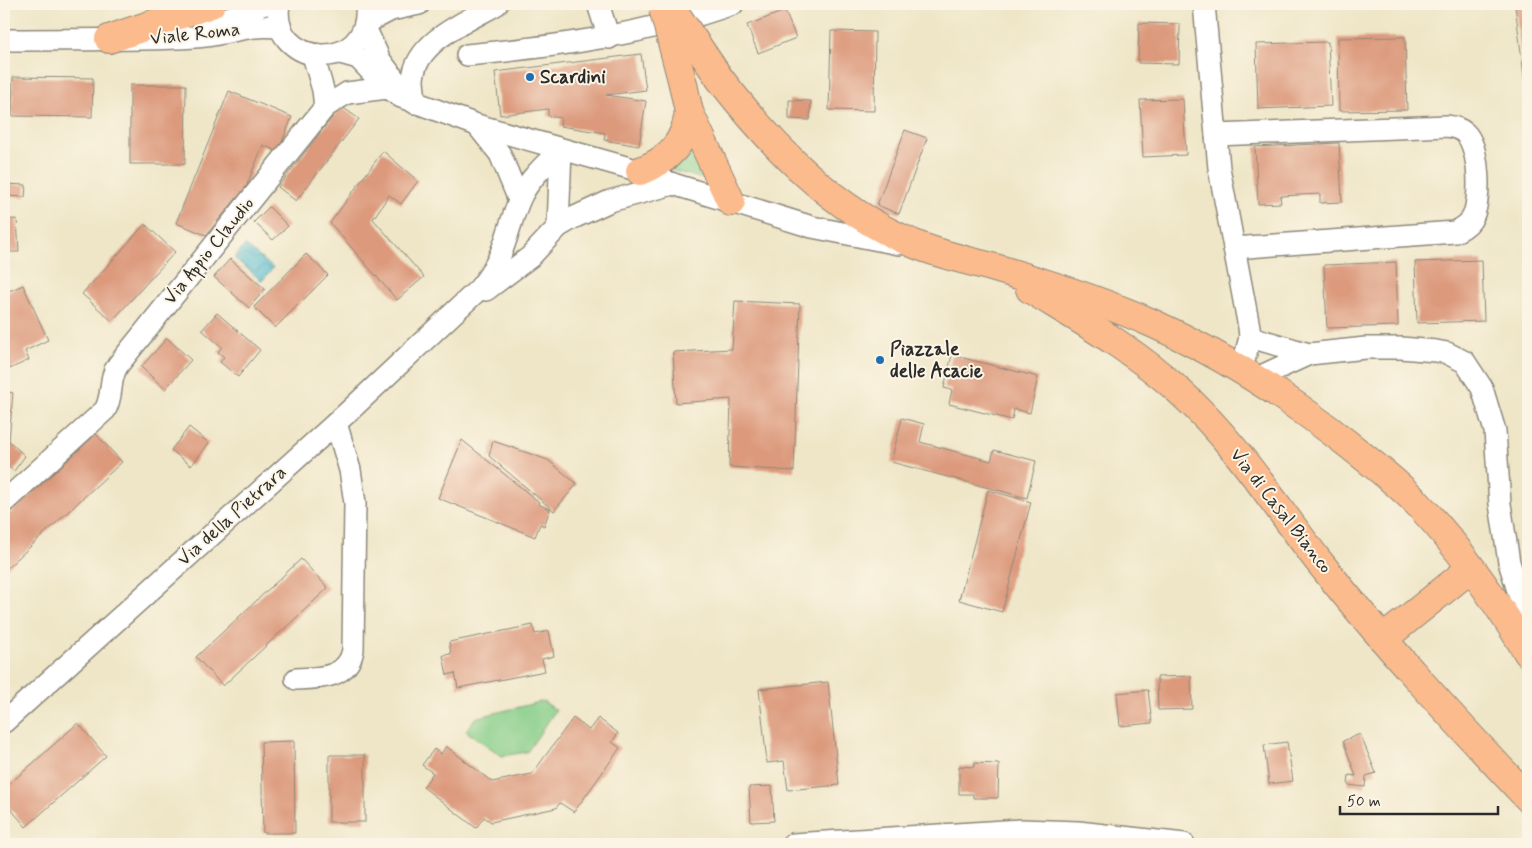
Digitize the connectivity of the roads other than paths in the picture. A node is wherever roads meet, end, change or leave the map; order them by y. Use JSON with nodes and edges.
{"nodes":[{"id":1,"x":211,"y":4,"type":"edge"},
{"id":2,"x":265,"y":4,"type":"edge"},
{"id":3,"x":279,"y":4,"type":"edge"},
{"id":4,"x":419,"y":4,"type":"edge"},
{"id":5,"x":497,"y":4,"type":"edge"},
{"id":6,"x":598,"y":4,"type":"edge"},
{"id":7,"x":662,"y":4,"type":"edge"},
{"id":8,"x":669,"y":4,"type":"edge"},
{"id":9,"x":733,"y":4,"type":"edge"},
{"id":10,"x":1204,"y":4,"type":"edge"},
{"id":11,"x":365,"y":18,"type":"edge"},
{"id":12,"x":282,"y":28,"type":"junction"},
{"id":13,"x":609,"y":38,"type":"junction"},
{"id":14,"x":109,"y":39,"type":"junction"},
{"id":15,"x":4,"y":40,"type":"edge"},
{"id":16,"x":340,"y":53,"type":"junction"},
{"id":17,"x":313,"y":55,"type":"junction"},
{"id":18,"x":467,"y":55,"type":"dead end"},
{"id":19,"x":387,"y":88,"type":"junction"},
{"id":20,"x":415,"y":102,"type":"junction"},
{"id":21,"x":325,"y":107,"type":"junction"},
{"id":22,"x":689,"y":112,"type":"junction"},
{"id":23,"x":477,"y":125,"type":"junction"},
{"id":24,"x":1216,"y":135,"type":"junction"},
{"id":25,"x":561,"y":150,"type":"junction"},
{"id":26,"x":640,"y":171,"type":"junction"},
{"id":27,"x":673,"y":184,"type":"junction"},
{"id":28,"x":519,"y":200,"type":"junction"},
{"id":29,"x":731,"y":202,"type":"junction"},
{"id":30,"x":558,"y":227,"type":"junction"},
{"id":31,"x":1234,"y":248,"type":"junction"},
{"id":32,"x":926,"y":249,"type":"junction"},
{"id":33,"x":994,"y":268,"type":"junction"},
{"id":34,"x":459,"y":309,"type":"junction"},
{"id":35,"x":1250,"y":337,"type":"junction"},
{"id":36,"x":1309,"y":354,"type":"junction"},
{"id":37,"x":1249,"y":374,"type":"junction"},
{"id":38,"x":336,"y":423,"type":"junction"},
{"id":39,"x":4,"y":502,"type":"edge"},
{"id":40,"x":1470,"y":569,"type":"junction"},
{"id":41,"x":1528,"y":623,"type":"edge"},
{"id":42,"x":1383,"y":639,"type":"junction"},
{"id":43,"x":1528,"y":653,"type":"edge"},
{"id":44,"x":296,"y":680,"type":"dead end"},
{"id":45,"x":4,"y":722,"type":"edge"},
{"id":46,"x":1528,"y":798,"type":"edge"},
{"id":47,"x":793,"y":844,"type":"edge"},
{"id":48,"x":1184,"y":844,"type":"edge"}],
"edges":[{"from":1,"to":14,"type":"main road"},
{"from":2,"to":14,"type":"street","name":"Viale Roma"},
{"from":3,"to":12,"type":"street"},
{"from":4,"to":11,"type":"street"},
{"from":5,"to":20,"type":"street"},
{"from":6,"to":13,"type":"street"},
{"from":7,"to":22,"type":"main road","bridge":true},
{"from":8,"to":32,"type":"main road","name":"Via di Casal Bianco","bridge":true},
{"from":9,"to":13,"type":"street"},
{"from":10,"to":24,"type":"street"},
{"from":11,"to":16,"type":"street"},
{"from":11,"to":20,"type":"street"},
{"from":12,"to":14,"type":"street","name":"Viale Roma"},
{"from":12,"to":17,"type":"street"},
{"from":13,"to":18,"type":"street"},
{"from":14,"to":15,"type":"street","name":"Viale Roma"},
{"from":16,"to":17,"type":"street"},
{"from":16,"to":19,"type":"street"},
{"from":17,"to":21,"type":"street"},
{"from":19,"to":20,"type":"street"},
{"from":19,"to":21,"type":"street","name":"Via Appio Claudio"},
{"from":20,"to":23,"type":"street"},
{"from":21,"to":39,"type":"street","name":"Via Appio Claudio"},
{"from":22,"to":26,"type":"main road"},
{"from":22,"to":29,"type":"main road"},
{"from":23,"to":25,"type":"street"},
{"from":23,"to":28,"type":"street"},
{"from":24,"to":31,"type":"street"},
{"from":24,"to":31,"type":"street"},
{"from":25,"to":26,"type":"street"},
{"from":25,"to":28,"type":"street"},
{"from":25,"to":30,"type":"street"},
{"from":26,"to":27,"type":"street"},
{"from":27,"to":29,"type":"street"},
{"from":27,"to":30,"type":"street"},
{"from":28,"to":34,"type":"street"},
{"from":29,"to":32,"type":"street"},
{"from":30,"to":34,"type":"street"},
{"from":31,"to":35,"type":"street"},
{"from":32,"to":33,"type":"main road","name":"Via di Casal Bianco"},
{"from":33,"to":37,"type":"main road","name":"Via di Casal Bianco"},
{"from":33,"to":42,"type":"main road","name":"Via di Casal Bianco"},
{"from":34,"to":38,"type":"street","name":"Via della Pietrara"},
{"from":35,"to":36,"type":"street"},
{"from":35,"to":37,"type":"street"},
{"from":36,"to":37,"type":"street"},
{"from":36,"to":41,"type":"street"},
{"from":37,"to":40,"type":"main road","name":"Via di Casal Bianco"},
{"from":38,"to":44,"type":"street"},
{"from":38,"to":45,"type":"street","name":"Via della Pietrara"},
{"from":40,"to":42,"type":"main road"},
{"from":40,"to":43,"type":"main road","name":"Via di Casal Bianco"},
{"from":42,"to":46,"type":"main road","name":"Via di Casal Bianco"},
{"from":47,"to":48,"type":"street"}]}
